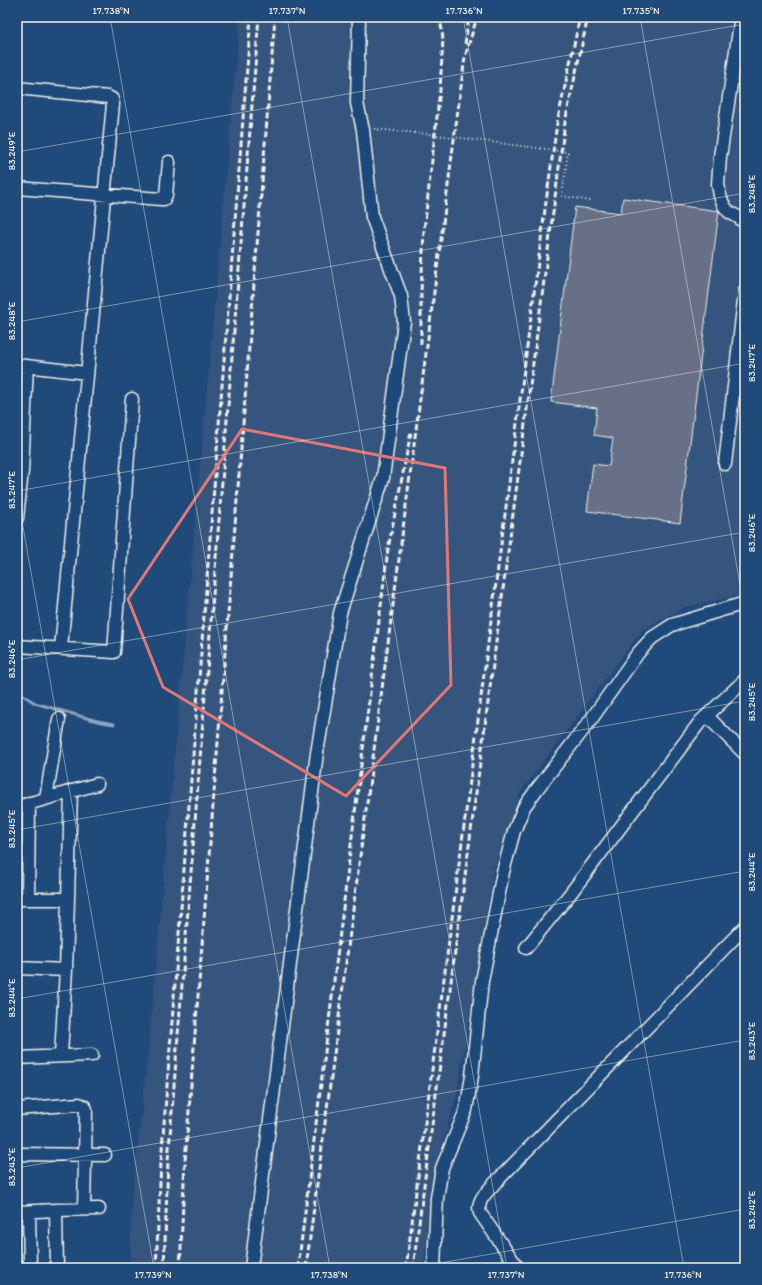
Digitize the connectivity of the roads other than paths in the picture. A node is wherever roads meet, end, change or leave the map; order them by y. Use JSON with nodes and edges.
{"nodes":[{"id":1,"x":358,"y":17,"type":"edge"},
{"id":2,"x":741,"y":17,"type":"edge"},
{"id":3,"x":17,"y":88,"type":"edge"},
{"id":4,"x":168,"y":162,"type":"dead end"},
{"id":5,"x":17,"y":188,"type":"edge"},
{"id":6,"x":104,"y":194,"type":"junction"},
{"id":7,"x":745,"y":223,"type":"edge"},
{"id":8,"x":745,"y":291,"type":"edge"},
{"id":9,"x":742,"y":334,"type":"edge"},
{"id":10,"x":22,"y":366,"type":"edge"},
{"id":11,"x":87,"y":373,"type":"junction"},
{"id":12,"x":132,"y":399,"type":"dead end"},
{"id":13,"x":726,"y":464,"type":"dead end"},
{"id":14,"x":17,"y":518,"type":"edge"},
{"id":15,"x":745,"y":602,"type":"edge"},
{"id":16,"x":17,"y":646,"type":"edge"},
{"id":17,"x":61,"y":648,"type":"junction"},
{"id":18,"x":745,"y":680,"type":"edge"},
{"id":19,"x":707,"y":716,"type":"junction"},
{"id":20,"x":59,"y":719,"type":"dead end"},
{"id":21,"x":745,"y":754,"type":"edge"},
{"id":22,"x":97,"y":784,"type":"dead end"},
{"id":23,"x":71,"y":796,"type":"junction"},
{"id":24,"x":46,"y":798,"type":"junction"},
{"id":25,"x":26,"y":806,"type":"edge"},
{"id":26,"x":22,"y":899,"type":"edge"},
{"id":27,"x":68,"y":899,"type":"junction"},
{"id":28,"x":745,"y":927,"type":"edge"},
{"id":29,"x":526,"y":948,"type":"dead end"},
{"id":30,"x":17,"y":968,"type":"edge"},
{"id":31,"x":66,"y":970,"type":"junction"},
{"id":32,"x":61,"y":1055,"type":"junction"},
{"id":33,"x":92,"y":1055,"type":"dead end"},
{"id":34,"x":17,"y":1058,"type":"edge"},
{"id":35,"x":17,"y":1109,"type":"edge"},
{"id":36,"x":17,"y":1154,"type":"edge"},
{"id":37,"x":85,"y":1154,"type":"junction"},
{"id":38,"x":105,"y":1155,"type":"dead end"},
{"id":39,"x":84,"y":1209,"type":"junction"},
{"id":40,"x":99,"y":1209,"type":"dead end"},
{"id":41,"x":56,"y":1210,"type":"junction"},
{"id":42,"x":23,"y":1212,"type":"edge"},
{"id":43,"x":30,"y":1268,"type":"edge"},
{"id":44,"x":57,"y":1268,"type":"edge"},
{"id":45,"x":251,"y":1268,"type":"edge"},
{"id":46,"x":434,"y":1268,"type":"edge"},
{"id":47,"x":518,"y":1268,"type":"edge"}],
"edges":[{"from":1,"to":45,"type":"street"},
{"from":2,"to":7,"type":"street"},
{"from":3,"to":6,"type":"street"},
{"from":4,"to":6,"type":"street"},
{"from":5,"to":6,"type":"street"},
{"from":6,"to":11,"type":"street"},
{"from":8,"to":9,"type":"street"},
{"from":9,"to":13,"type":"street"},
{"from":10,"to":11,"type":"street"},
{"from":10,"to":14,"type":"street"},
{"from":11,"to":17,"type":"street"},
{"from":12,"to":17,"type":"street"},
{"from":15,"to":46,"type":"street"},
{"from":16,"to":17,"type":"street"},
{"from":18,"to":19,"type":"street"},
{"from":19,"to":21,"type":"street"},
{"from":19,"to":29,"type":"street"},
{"from":20,"to":24,"type":"street"},
{"from":22,"to":23,"type":"street"},
{"from":23,"to":24,"type":"street"},
{"from":23,"to":27,"type":"street"},
{"from":24,"to":25,"type":"street"},
{"from":25,"to":26,"type":"street"},
{"from":26,"to":27,"type":"street"},
{"from":27,"to":31,"type":"street"},
{"from":28,"to":47,"type":"street"},
{"from":30,"to":31,"type":"street"},
{"from":31,"to":32,"type":"street"},
{"from":32,"to":33,"type":"street"},
{"from":32,"to":34,"type":"street"},
{"from":35,"to":37,"type":"street"},
{"from":36,"to":37,"type":"street"},
{"from":37,"to":38,"type":"street"},
{"from":37,"to":39,"type":"street"},
{"from":39,"to":40,"type":"street"},
{"from":39,"to":41,"type":"street"},
{"from":41,"to":42,"type":"street"},
{"from":41,"to":44,"type":"street"},
{"from":42,"to":43,"type":"street"}]}
